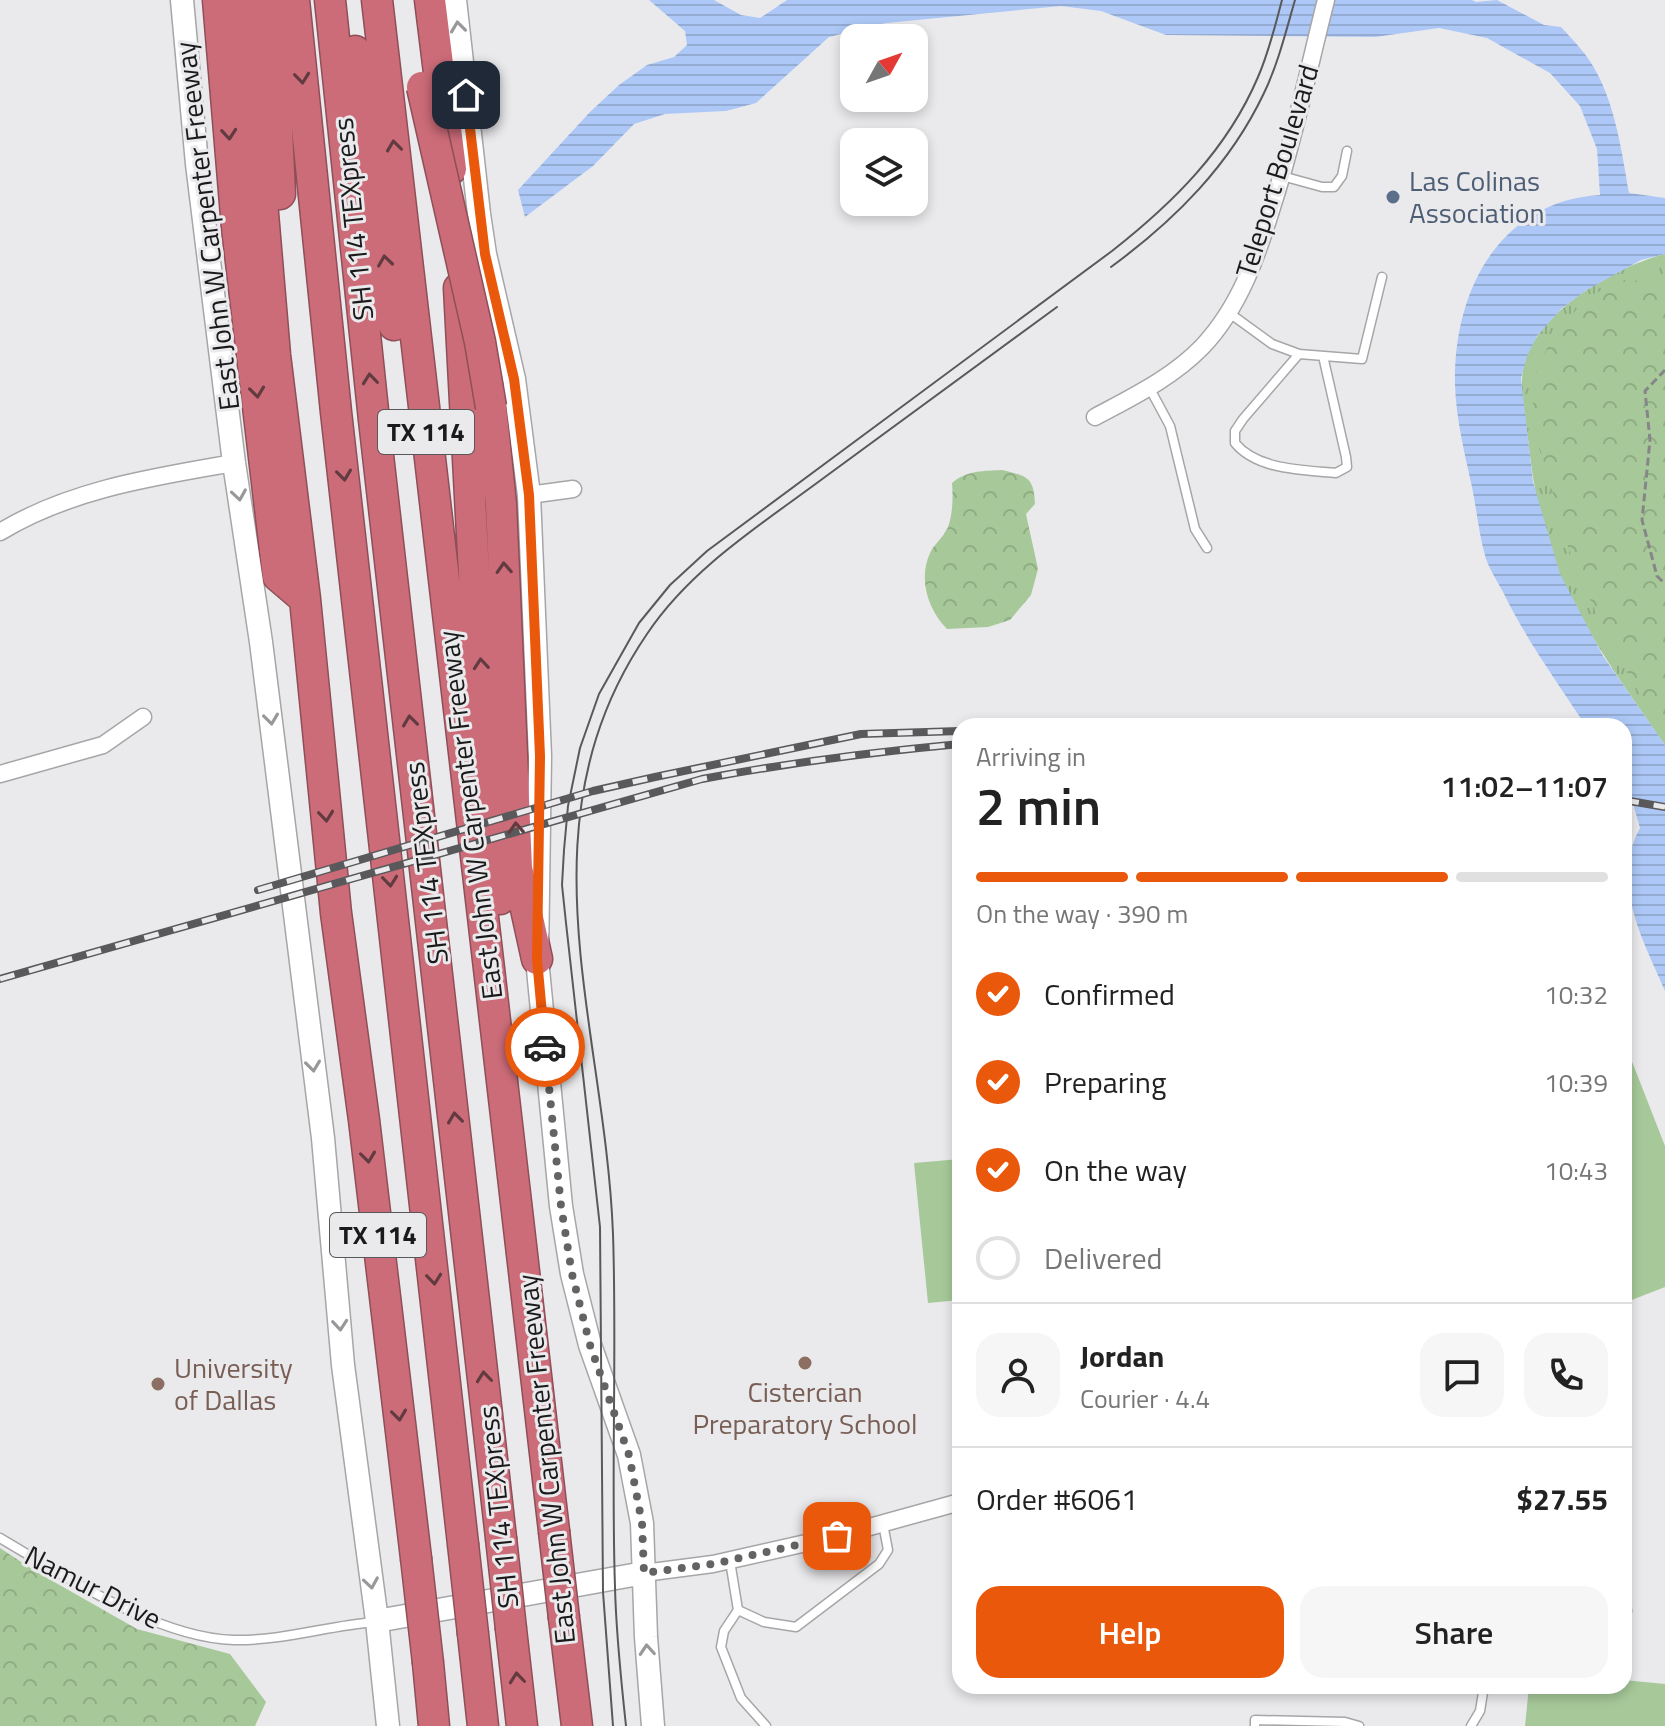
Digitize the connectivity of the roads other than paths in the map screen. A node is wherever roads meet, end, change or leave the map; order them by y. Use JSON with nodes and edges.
{"nodes":[{"id":1,"x":182,"y":0,"type":"edge"},
{"id":2,"x":218,"y":0,"type":"edge"},
{"id":3,"x":245,"y":0,"type":"edge"},
{"id":4,"x":271,"y":0,"type":"edge"},
{"id":5,"x":294,"y":0,"type":"edge"},
{"id":6,"x":330,"y":0,"type":"edge"},
{"id":7,"x":346,"y":0,"type":"edge"},
{"id":8,"x":377,"y":0,"type":"edge"},
{"id":9,"x":410,"y":0,"type":"edge"},
{"id":10,"x":430,"y":0,"type":"edge"},
{"id":11,"x":455,"y":0,"type":"edge"},
{"id":12,"x":1326,"y":0,"type":"edge"},
{"id":13,"x":1347,"y":151,"type":"dead end"},
{"id":14,"x":1282,"y":176,"type":"junction"},
{"id":15,"x":1382,"y":277,"type":"dead end"},
{"id":16,"x":270,"y":279,"type":"junction"},
{"id":17,"x":1228,"y":312,"type":"junction"},
{"id":18,"x":1299,"y":354,"type":"junction"},
{"id":19,"x":1323,"y":356,"type":"junction"},
{"id":20,"x":1149,"y":387,"type":"junction"},
{"id":21,"x":1095,"y":417,"type":"dead end"},
{"id":22,"x":234,"y":463,"type":"junction"},
{"id":23,"x":573,"y":489,"type":"dead end"},
{"id":24,"x":529,"y":495,"type":"junction"},
{"id":25,"x":0,"y":532,"type":"edge"},
{"id":26,"x":1207,"y":548,"type":"dead end"},
{"id":27,"x":305,"y":599,"type":"junction"},
{"id":28,"x":143,"y":717,"type":"dead end"},
{"id":29,"x":0,"y":774,"type":"edge"},
{"id":30,"x":476,"y":864,"type":"junction"},
{"id":31,"x":537,"y":959,"type":"junction"},
{"id":32,"x":499,"y":1066,"type":"junction"},
{"id":33,"x":952,"y":1504,"type":"edge"},
{"id":34,"x":883,"y":1524,"type":"junction"},
{"id":35,"x":0,"y":1538,"type":"edge"},
{"id":36,"x":730,"y":1560,"type":"junction"},
{"id":37,"x":644,"y":1573,"type":"junction"},
{"id":38,"x":738,"y":1610,"type":"junction"},
{"id":39,"x":377,"y":1621,"type":"junction"},
{"id":40,"x":1483,"y":1694,"type":"edge"},
{"id":41,"x":1306,"y":1724,"type":"edge"},
{"id":42,"x":388,"y":1726,"type":"edge"},
{"id":43,"x":434,"y":1726,"type":"edge"},
{"id":44,"x":483,"y":1726,"type":"edge"},
{"id":45,"x":522,"y":1726,"type":"edge"},
{"id":46,"x":577,"y":1726,"type":"edge"},
{"id":47,"x":653,"y":1726,"type":"edge"},
{"id":48,"x":766,"y":1726,"type":"edge"},
{"id":49,"x":1255,"y":1726,"type":"edge"},
{"id":50,"x":1359,"y":1726,"type":"edge"},
{"id":51,"x":1471,"y":1726,"type":"edge"}],
"edges":[{"from":1,"to":22,"type":"main road","name":"East John W Carpenter Freeway"},
{"from":2,"to":27,"type":"highway","one_way":true},
{"from":3,"to":16,"type":"highway","name":"East John W Carpenter Freeway","number":"TX 114"},
{"from":4,"to":16,"type":"highway"},
{"from":5,"to":44,"type":"highway","name":"SH 114 TEXpress","one_way":true,"bridge":true},
{"from":45,"to":6,"type":"highway","name":"SH 114 TEXpress","one_way":true,"bridge":true},
{"from":30,"to":7,"type":"highway","one_way":true},
{"from":30,"to":8,"type":"highway","name":"East John W Carpenter Freeway","number":"TX 114","one_way":true},
{"from":31,"to":9,"type":"highway","one_way":true,"bridge":true},
{"from":32,"to":10,"type":"highway","one_way":true},
{"from":24,"to":11,"type":"main road","name":"East John W Carpenter Freeway","one_way":true},
{"from":12,"to":14,"type":"street","name":"Teleport Boulevard"},
{"from":13,"to":14,"type":"lane"},
{"from":14,"to":17,"type":"street","name":"Teleport Boulevard"},
{"from":15,"to":19,"type":"lane"},
{"from":16,"to":27,"type":"highway","name":"East John W Carpenter Freeway","number":"TX 114"},
{"from":17,"to":18,"type":"lane"},
{"from":17,"to":20,"type":"street","name":"Teleport Boulevard"},
{"from":18,"to":19,"type":"lane"},
{"from":18,"to":19,"type":"lane"},
{"from":20,"to":21,"type":"street","name":"Teleport Boulevard"},
{"from":20,"to":26,"type":"lane"},
{"from":22,"to":25,"type":"street"},
{"from":22,"to":39,"type":"main road","name":"East John W Carpenter Freeway","one_way":true},
{"from":23,"to":24,"type":"street"},
{"from":24,"to":31,"type":"main road","name":"East John W Carpenter Freeway"},
{"from":27,"to":43,"type":"highway","name":"East John W Carpenter Freeway","number":"TX 114","one_way":true,"bridge":true},
{"from":28,"to":29,"type":"street"},
{"from":30,"to":32,"type":"highway","name":"East John W Carpenter Freeway","number":"TX 114"},
{"from":31,"to":37,"type":"main road","name":"East John W Carpenter Freeway"},
{"from":32,"to":46,"type":"highway","name":"East John W Carpenter Freeway","number":"TX 114","bridge":true},
{"from":33,"to":34,"type":"street"},
{"from":34,"to":36,"type":"street"},
{"from":34,"to":38,"type":"lane"},
{"from":35,"to":39,"type":"lane","name":"Namur Drive"},
{"from":36,"to":37,"type":"street"},
{"from":36,"to":38,"type":"lane"},
{"from":37,"to":39,"type":"main road"},
{"from":47,"to":37,"type":"main road","name":"East John W Carpenter Freeway","one_way":true},
{"from":38,"to":48,"type":"lane"},
{"from":39,"to":42,"type":"main road"},
{"from":40,"to":51,"type":"lane"},
{"from":41,"to":49,"type":"lane"},
{"from":41,"to":50,"type":"lane"}]}
